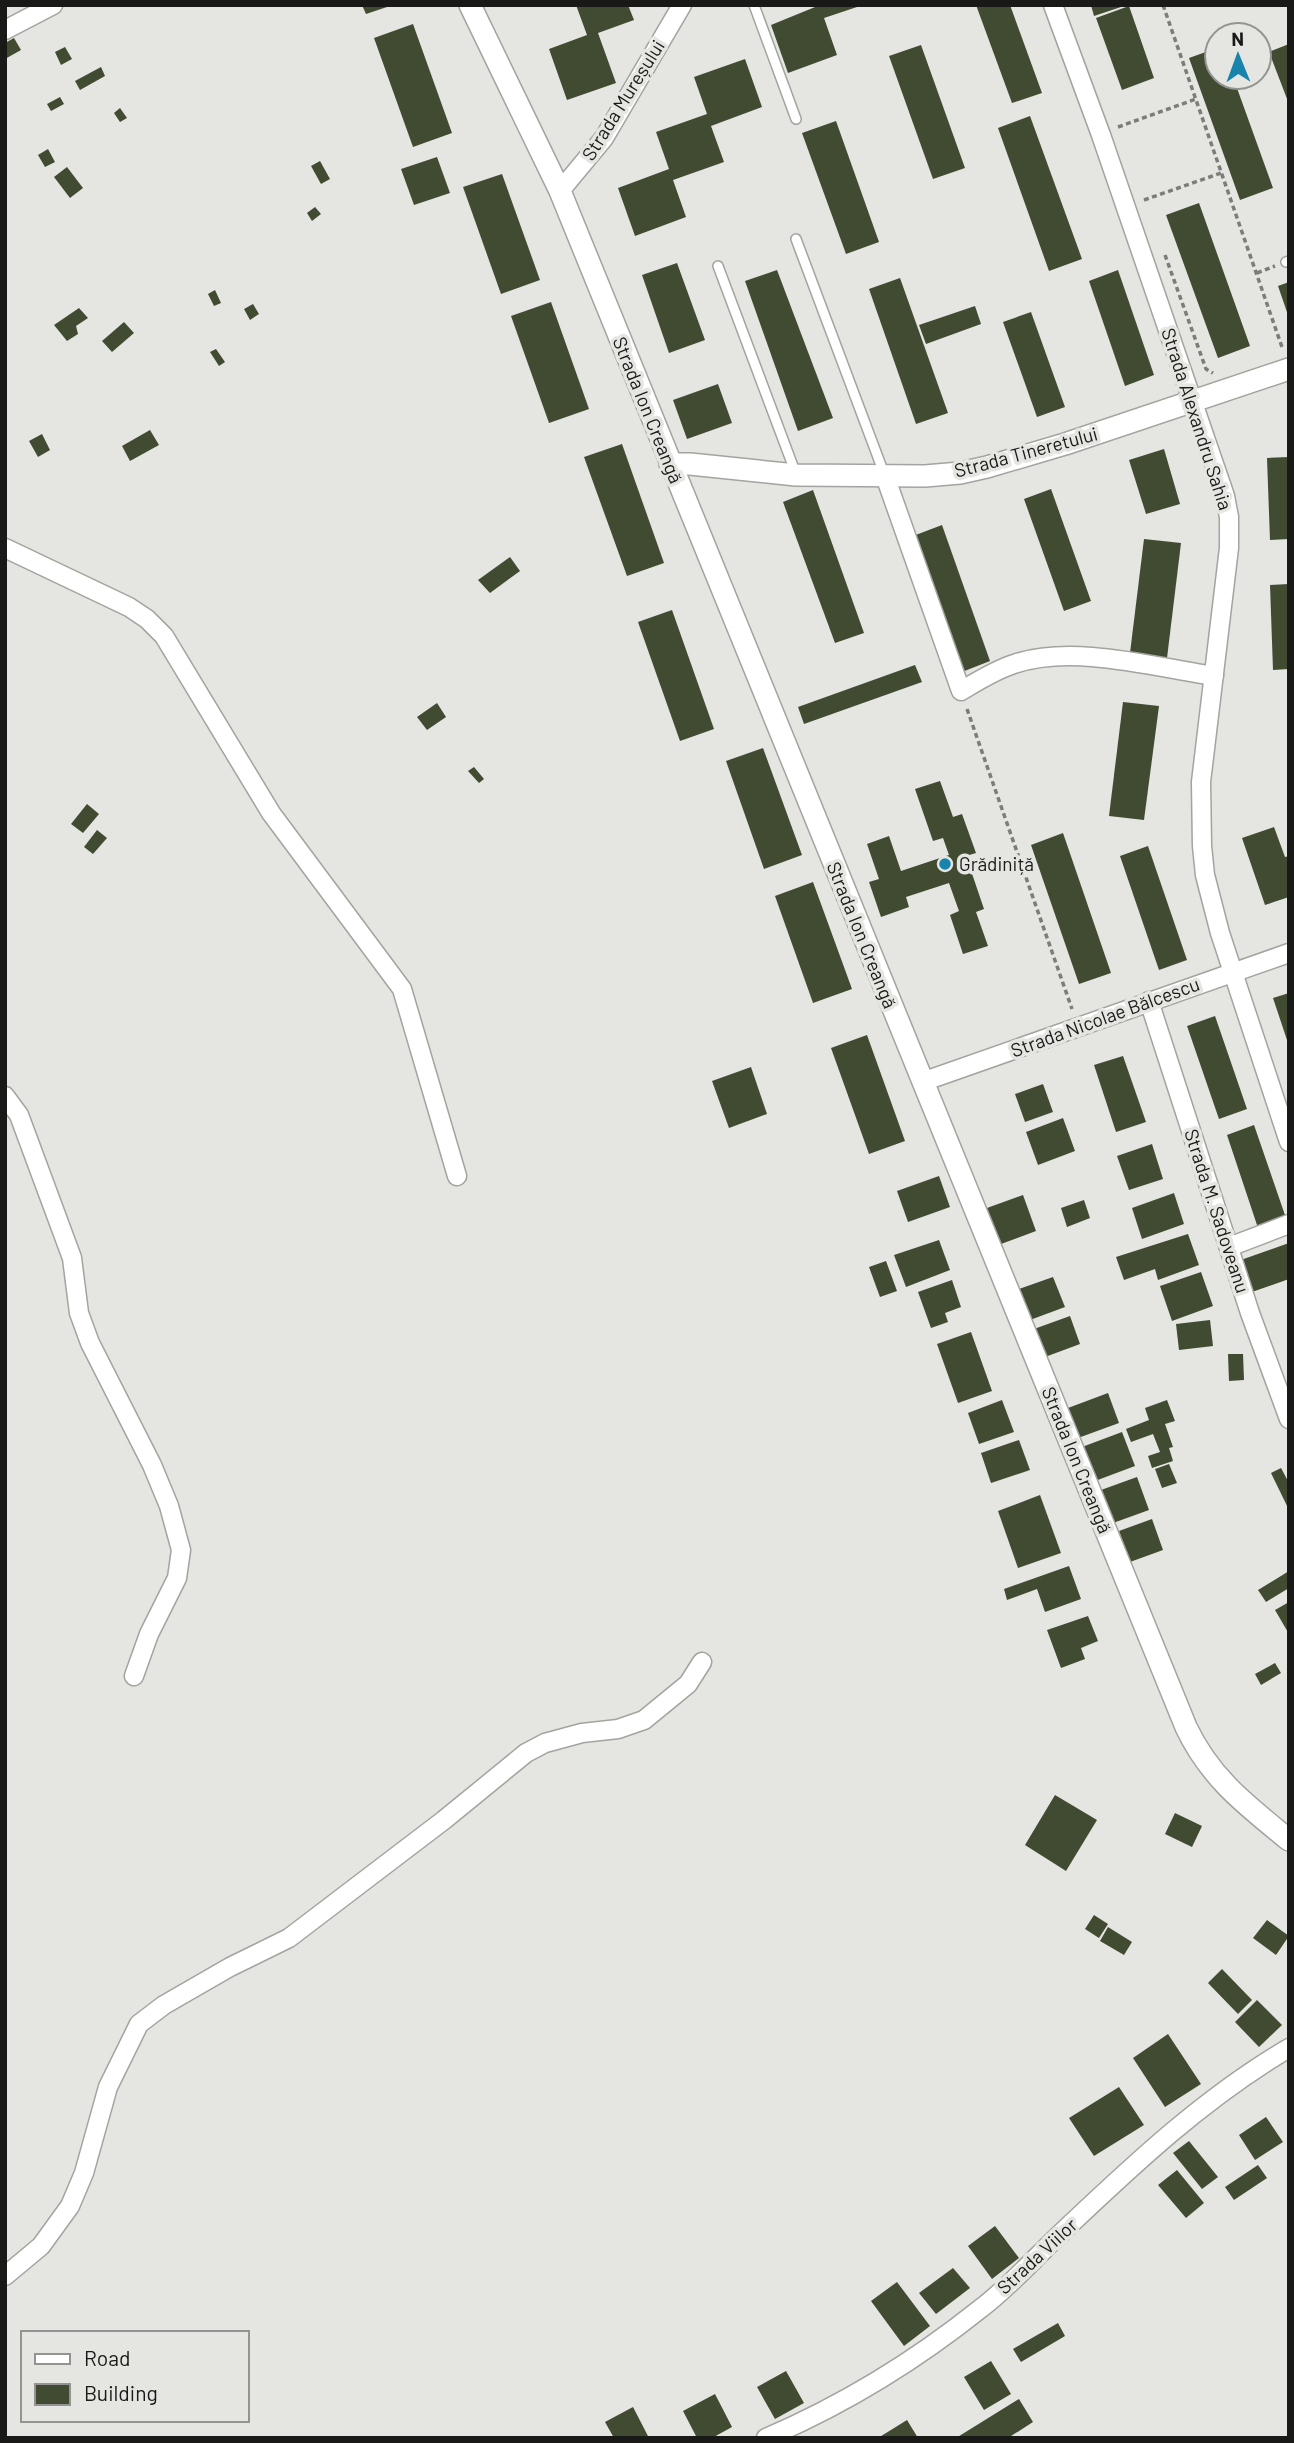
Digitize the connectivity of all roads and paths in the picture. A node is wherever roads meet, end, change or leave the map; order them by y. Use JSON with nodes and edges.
{"nodes":[{"id":1,"x":53,"y":5,"type":"edge"},
{"id":2,"x":470,"y":5,"type":"edge"},
{"id":3,"x":682,"y":5,"type":"edge"},
{"id":4,"x":754,"y":5,"type":"edge"},
{"id":5,"x":1053,"y":5,"type":"edge"},
{"id":6,"x":1163,"y":5,"type":"edge"},
{"id":7,"x":5,"y":30,"type":"edge"},
{"id":8,"x":1196,"y":99,"type":"junction"},
{"id":9,"x":796,"y":118,"type":"dead end"},
{"id":10,"x":1122,"y":139,"type":"dead end"},
{"id":11,"x":1222,"y":173,"type":"junction"},
{"id":12,"x":560,"y":191,"type":"junction"},
{"id":13,"x":1144,"y":200,"type":"dead end"},
{"id":14,"x":796,"y":239,"type":"dead end"},
{"id":15,"x":1163,"y":252,"type":"dead end"},
{"id":16,"x":718,"y":266,"type":"dead end"},
{"id":17,"x":1287,"y":363,"type":"edge"},
{"id":18,"x":1216,"y":375,"type":"dead end"},
{"id":19,"x":1194,"y":401,"type":"junction"},
{"id":20,"x":670,"y":464,"type":"junction"},
{"id":21,"x":796,"y":475,"type":"junction"},
{"id":22,"x":886,"y":476,"type":"junction"},
{"id":23,"x":5,"y":548,"type":"edge"},
{"id":24,"x":1214,"y":676,"type":"junction"},
{"id":25,"x":961,"y":691,"type":"junction"},
{"id":26,"x":1289,"y":953,"type":"edge"},
{"id":27,"x":1233,"y":971,"type":"junction"},
{"id":28,"x":1149,"y":1001,"type":"junction"},
{"id":29,"x":1078,"y":1026,"type":"junction"},
{"id":30,"x":922,"y":1082,"type":"junction"},
{"id":31,"x":5,"y":1096,"type":"edge"},
{"id":32,"x":1289,"y":1142,"type":"edge"},
{"id":33,"x":457,"y":1176,"type":"dead end"},
{"id":34,"x":1289,"y":1224,"type":"edge"},
{"id":35,"x":1228,"y":1247,"type":"junction"},
{"id":36,"x":1289,"y":1419,"type":"edge"},
{"id":37,"x":702,"y":1662,"type":"dead end"},
{"id":38,"x":134,"y":1676,"type":"dead end"},
{"id":39,"x":1289,"y":1840,"type":"edge"},
{"id":40,"x":1289,"y":2048,"type":"edge"},
{"id":41,"x":5,"y":2276,"type":"edge"},
{"id":42,"x":766,"y":2438,"type":"edge"}],
"edges":[{"from":1,"to":7,"type":"street"},
{"from":2,"to":12,"type":"street","name":"Strada Ion Creangă"},
{"from":3,"to":12,"type":"street","name":"Strada Mureșului"},
{"from":4,"to":9,"type":"lane"},
{"from":5,"to":19,"type":"street","name":"Strada Alexandru Sahia"},
{"from":6,"to":8,"type":"path"},
{"from":8,"to":10,"type":"path"},
{"from":8,"to":11,"type":"path"},
{"from":11,"to":13,"type":"path"},
{"from":11,"to":17,"type":"path"},
{"from":12,"to":20,"type":"street","name":"Strada Ion Creangă"},
{"from":14,"to":22,"type":"lane"},
{"from":15,"to":18,"type":"path"},
{"from":16,"to":21,"type":"lane"},
{"from":17,"to":19,"type":"street","name":"Strada Tineretului"},
{"from":19,"to":22,"type":"street","name":"Strada Tineretului"},
{"from":19,"to":24,"type":"street","name":"Strada Alexandru Sahia"},
{"from":20,"to":21,"type":"street","name":"Strada Tineretului"},
{"from":20,"to":30,"type":"street","name":"Strada Ion Creangă"},
{"from":21,"to":22,"type":"street","name":"Strada Tineretului"},
{"from":22,"to":25,"type":"street"},
{"from":23,"to":33,"type":"street"},
{"from":24,"to":25,"type":"street"},
{"from":24,"to":27,"type":"street","name":"Strada Alexandru Sahia"},
{"from":25,"to":29,"type":"path"},
{"from":26,"to":27,"type":"street","name":"Strada Nicolae Bălcescu"},
{"from":27,"to":28,"type":"street","name":"Strada Nicolae Bălcescu"},
{"from":27,"to":32,"type":"street","name":"Strada Alexandru Sahia"},
{"from":28,"to":29,"type":"street","name":"Strada Nicolae Bălcescu"},
{"from":28,"to":35,"type":"street","name":"Strada M. Sadoveanu"},
{"from":29,"to":30,"type":"street","name":"Strada Nicolae Bălcescu"},
{"from":30,"to":39,"type":"street","name":"Strada Ion Creangă"},
{"from":31,"to":38,"type":"street"},
{"from":34,"to":35,"type":"street"},
{"from":35,"to":36,"type":"street","name":"Strada M. Sadoveanu"},
{"from":37,"to":41,"type":"street"},
{"from":40,"to":42,"type":"street","name":"Strada Viilor"}]}
